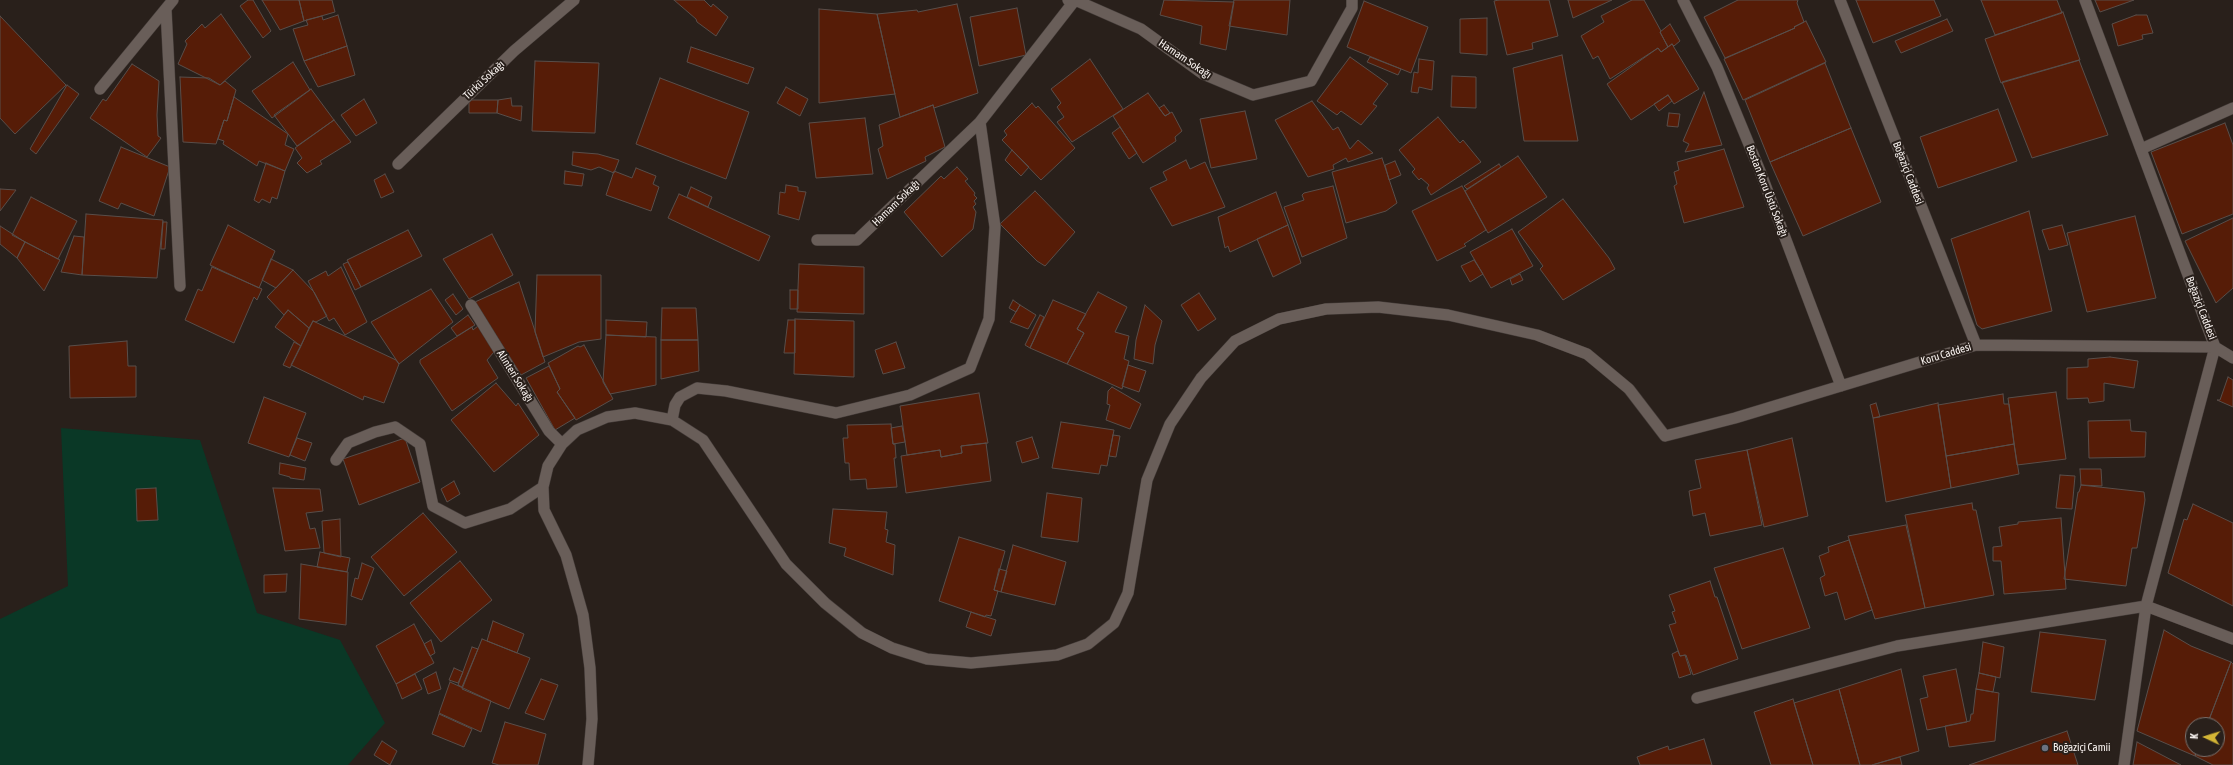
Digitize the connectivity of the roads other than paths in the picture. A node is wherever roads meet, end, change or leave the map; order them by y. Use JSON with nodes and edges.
{"nodes":[{"id":1,"x":173,"y":0,"type":"edge"},
{"id":2,"x":574,"y":0,"type":"edge"},
{"id":3,"x":1068,"y":0,"type":"edge"},
{"id":4,"x":1075,"y":0,"type":"edge"},
{"id":5,"x":1352,"y":0,"type":"edge"},
{"id":6,"x":1683,"y":0,"type":"edge"},
{"id":7,"x":1840,"y":0,"type":"edge"},
{"id":8,"x":2085,"y":0,"type":"edge"},
{"id":9,"x":166,"y":10,"type":"junction"},
{"id":10,"x":100,"y":89,"type":"dead end"},
{"id":11,"x":2233,"y":108,"type":"edge"},
{"id":12,"x":980,"y":122,"type":"junction"},
{"id":13,"x":2141,"y":150,"type":"junction"},
{"id":14,"x":398,"y":164,"type":"dead end"},
{"id":15,"x":817,"y":240,"type":"dead end"},
{"id":16,"x":180,"y":286,"type":"dead end"},
{"id":17,"x":471,"y":305,"type":"dead end"},
{"id":18,"x":1976,"y":345,"type":"junction"},
{"id":19,"x":2215,"y":347,"type":"junction"},
{"id":20,"x":2233,"y":358,"type":"edge"},
{"id":21,"x":1841,"y":386,"type":"junction"},
{"id":22,"x":672,"y":420,"type":"junction"},
{"id":23,"x":562,"y":444,"type":"junction"},
{"id":24,"x":336,"y":460,"type":"dead end"},
{"id":25,"x":543,"y":487,"type":"junction"},
{"id":26,"x":2146,"y":606,"type":"junction"},
{"id":27,"x":2233,"y":639,"type":"edge"},
{"id":28,"x":1697,"y":698,"type":"dead end"},
{"id":29,"x":588,"y":765,"type":"edge"},
{"id":30,"x":2124,"y":765,"type":"edge"}],
"edges":[{"from":1,"to":9,"type":"street"},
{"from":2,"to":14,"type":"street","name":"Türkü Sokağı"},
{"from":3,"to":4,"type":"street","name":"Hamam Sokağı"},
{"from":4,"to":5,"type":"street","name":"Hamam Sokağı"},
{"from":4,"to":12,"type":"street","name":"Hamam Sokağı"},
{"from":6,"to":21,"type":"street","name":"Bostan Koru Üstü Sokağı"},
{"from":7,"to":18,"type":"street","name":"Boğaziçi Caddesi"},
{"from":8,"to":13,"type":"street","name":"Boğaziçi Caddesi"},
{"from":9,"to":10,"type":"street"},
{"from":9,"to":16,"type":"street"},
{"from":11,"to":13,"type":"street"},
{"from":12,"to":15,"type":"street","name":"Hamam Sokağı"},
{"from":12,"to":22,"type":"street"},
{"from":13,"to":19,"type":"street","name":"Boğaziçi Caddesi"},
{"from":17,"to":23,"type":"street","name":"Alınteri Sokağı"},
{"from":18,"to":19,"type":"street","name":"Koru Caddesi"},
{"from":18,"to":21,"type":"street","name":"Koru Caddesi"},
{"from":19,"to":20,"type":"street"},
{"from":19,"to":26,"type":"street"},
{"from":21,"to":22,"type":"street","name":"Koru Caddesi"},
{"from":22,"to":23,"type":"street"},
{"from":23,"to":25,"type":"street"},
{"from":24,"to":25,"type":"street"},
{"from":25,"to":29,"type":"street"},
{"from":26,"to":27,"type":"street"},
{"from":26,"to":28,"type":"street"},
{"from":26,"to":30,"type":"street"}]}
